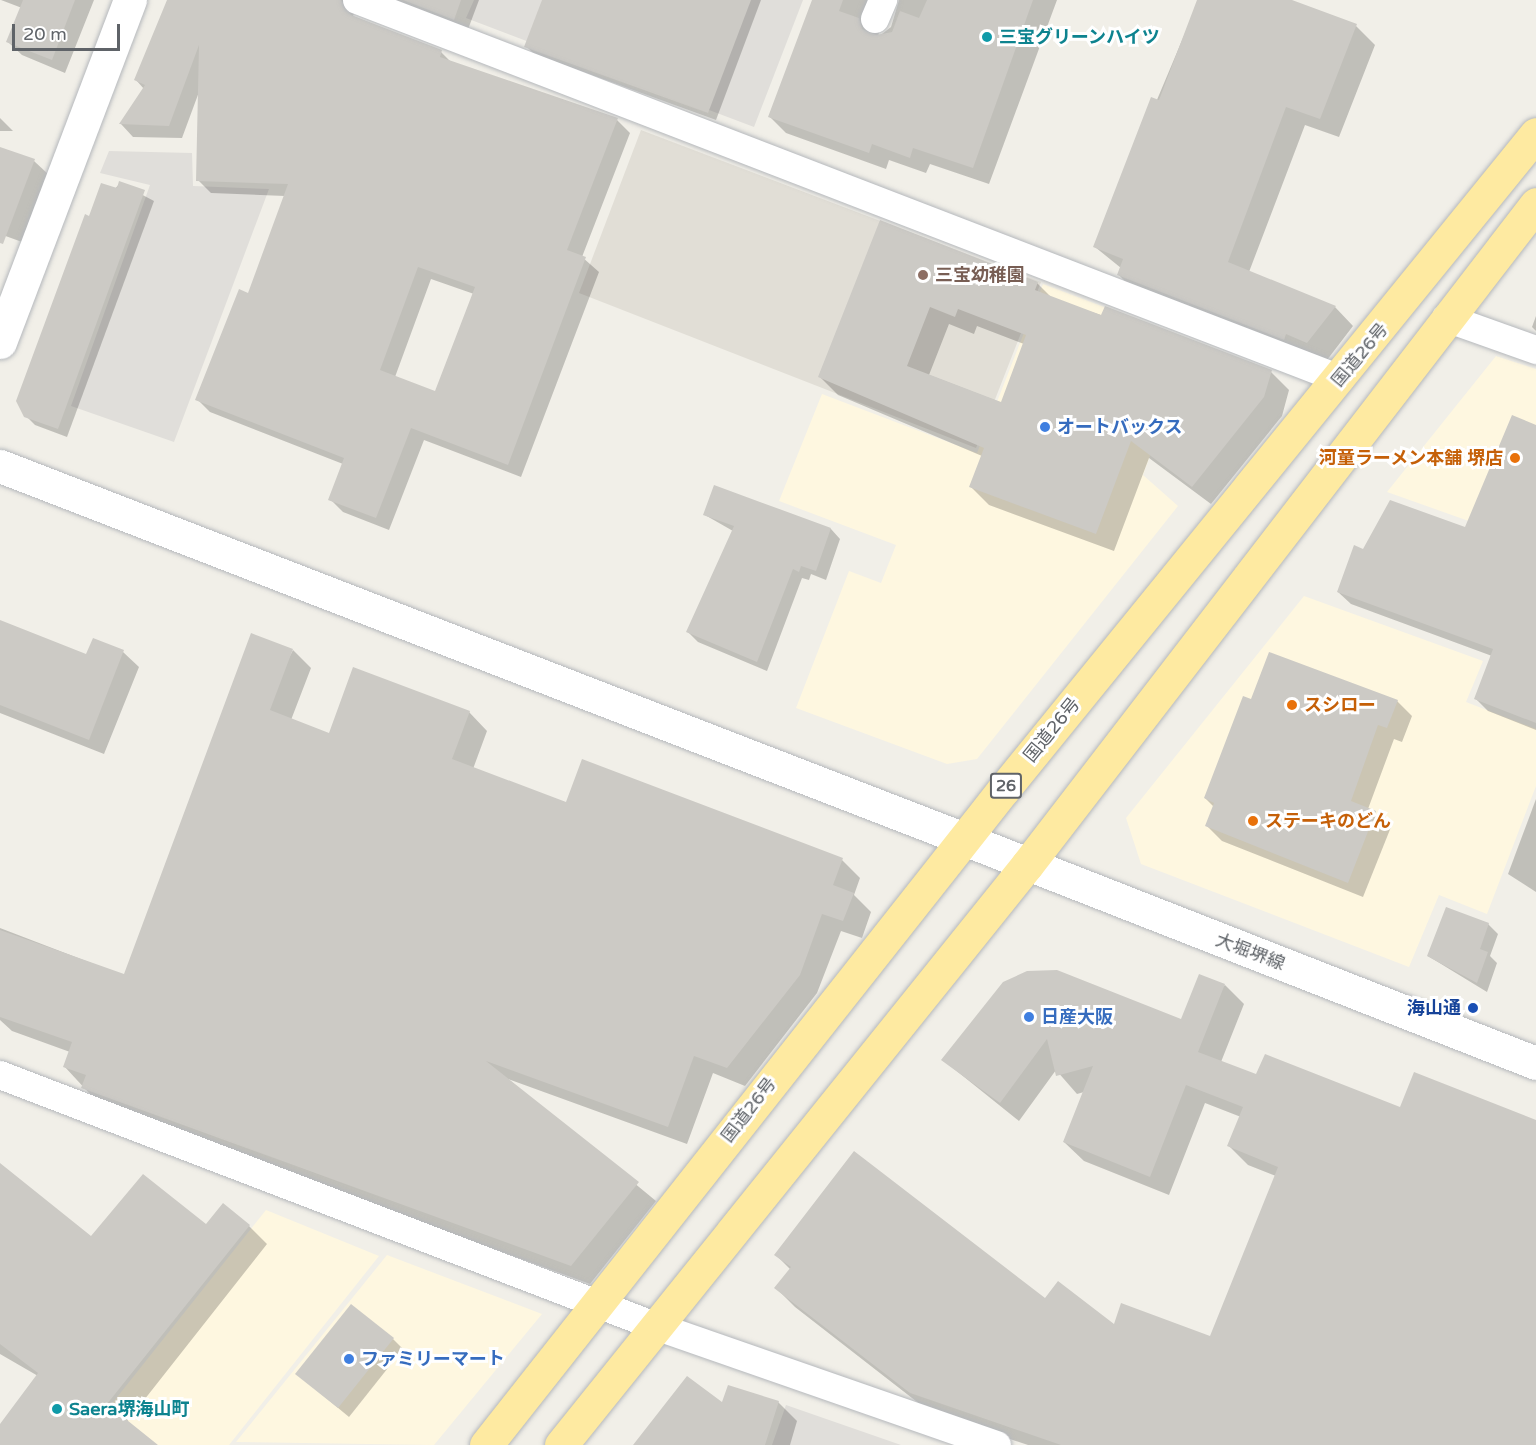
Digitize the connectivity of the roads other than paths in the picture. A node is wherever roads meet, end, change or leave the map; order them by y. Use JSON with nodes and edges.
{"nodes":[{"id":1,"x":130,"y":0,"type":"edge"},
{"id":2,"x":357,"y":0,"type":"edge"},
{"id":3,"x":1536,"y":134,"type":"edge"},
{"id":4,"x":1536,"y":204,"type":"edge"},
{"id":5,"x":1446,"y":318,"type":"junction"},
{"id":6,"x":0,"y":342,"type":"edge"},
{"id":7,"x":1536,"y":350,"type":"edge"},
{"id":8,"x":1340,"y":379,"type":"junction"},
{"id":9,"x":0,"y":466,"type":"edge"},
{"id":10,"x":964,"y":839,"type":"junction"},
{"id":11,"x":1027,"y":865,"type":"junction"},
{"id":12,"x":1536,"y":1063,"type":"edge"},
{"id":13,"x":0,"y":1075,"type":"edge"},
{"id":14,"x":597,"y":1303,"type":"junction"},
{"id":15,"x":655,"y":1326,"type":"junction"},
{"id":16,"x":486,"y":1445,"type":"edge"},
{"id":17,"x":561,"y":1445,"type":"edge"},
{"id":18,"x":997,"y":1445,"type":"edge"}],
"edges":[{"from":1,"to":6,"type":"street"},
{"from":2,"to":8,"type":"street"},
{"from":3,"to":8,"type":"highway","name":"国道26号","number":"26"},
{"from":4,"to":5,"type":"highway"},
{"from":5,"to":7,"type":"street"},
{"from":5,"to":11,"type":"highway"},
{"from":8,"to":10,"type":"highway","name":"国道26号","number":"26"},
{"from":9,"to":10,"type":"street","name":"大堀堺線"},
{"from":10,"to":11,"type":"street","name":"大堀堺線"},
{"from":10,"to":14,"type":"highway","name":"国道26号","number":"26"},
{"from":11,"to":12,"type":"street","name":"大堀堺線"},
{"from":11,"to":15,"type":"highway"},
{"from":13,"to":14,"type":"street"},
{"from":14,"to":15,"type":"street"},
{"from":14,"to":16,"type":"highway","name":"国道26号","number":"26"},
{"from":15,"to":17,"type":"highway"},
{"from":15,"to":18,"type":"street"}]}
